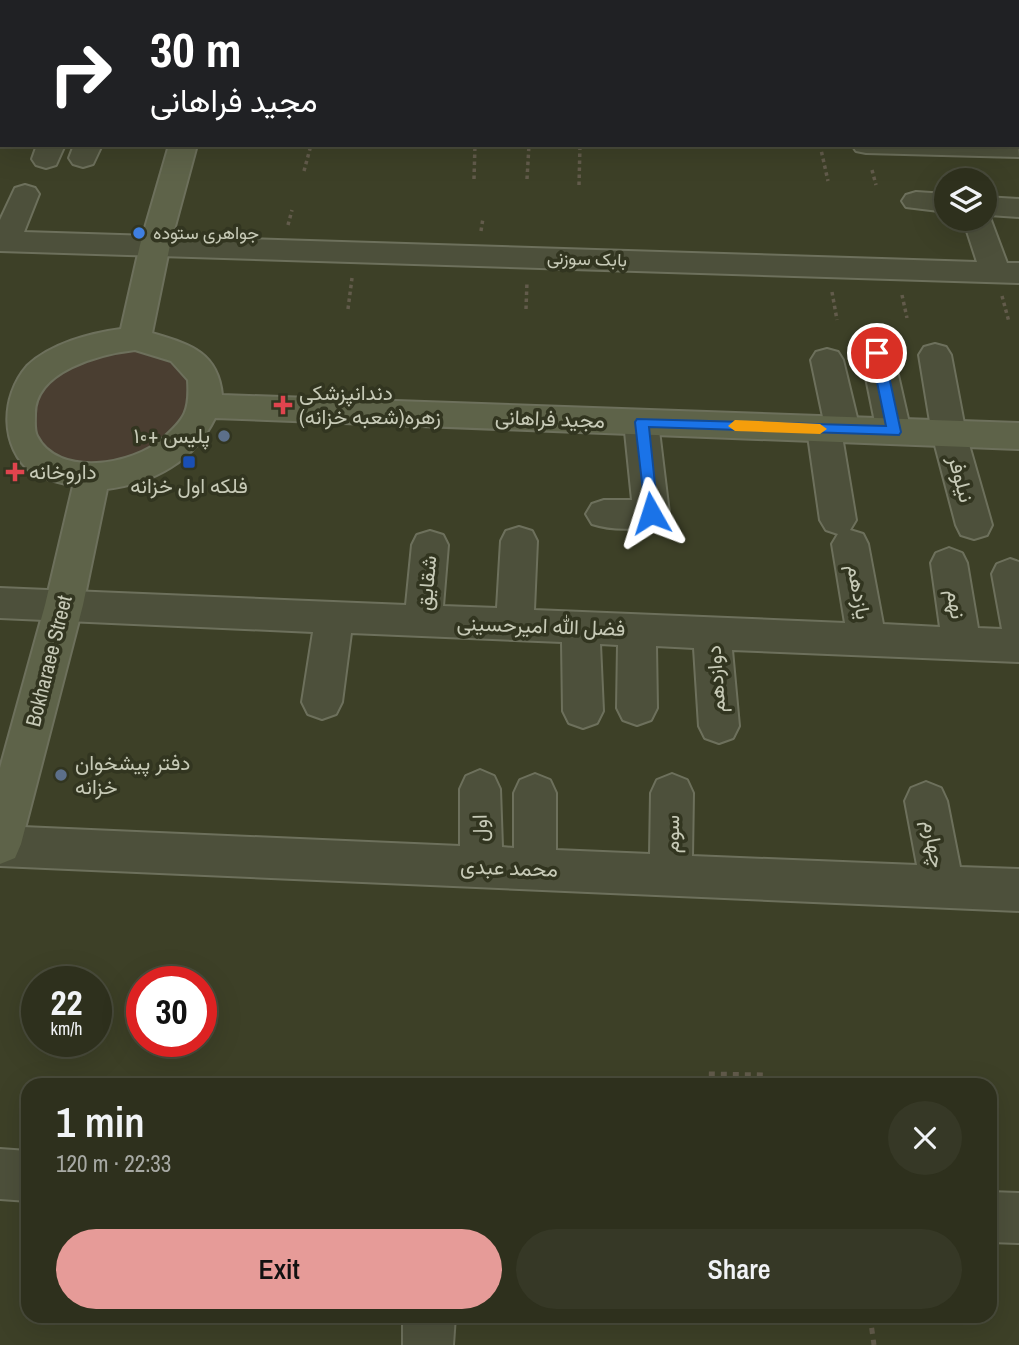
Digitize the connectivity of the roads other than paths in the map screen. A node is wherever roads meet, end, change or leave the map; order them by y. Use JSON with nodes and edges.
{"nodes":[{"id":1,"x":182,"y":147,"type":"edge"},
{"id":2,"x":880,"y":147,"type":"edge"},
{"id":3,"x":1019,"y":149,"type":"edge"},
{"id":4,"x":25,"y":194,"type":"dead end"},
{"id":5,"x":916,"y":201,"type":"dead end"},
{"id":6,"x":934,"y":202,"type":"edge"},
{"id":7,"x":997,"y":206,"type":"edge"},
{"id":8,"x":1019,"y":208,"type":"edge"},
{"id":9,"x":984,"y":231,"type":"edge"},
{"id":10,"x":3,"y":241,"type":"edge"},
{"id":11,"x":155,"y":246,"type":"junction"},
{"id":12,"x":1007,"y":272,"type":"edge"},
{"id":13,"x":135,"y":340,"type":"junction"},
{"id":14,"x":877,"y":353,"type":"dead end"},
{"id":15,"x":936,"y":355,"type":"dead end"},
{"id":16,"x":827,"y":360,"type":"dead end"},
{"id":17,"x":11,"y":397,"type":"edge"},
{"id":18,"x":207,"y":406,"type":"junction"},
{"id":19,"x":641,"y":422,"type":"junction"},
{"id":20,"x":834,"y":429,"type":"junction"},
{"id":21,"x":894,"y":432,"type":"junction"},
{"id":22,"x":949,"y":434,"type":"junction"},
{"id":23,"x":1019,"y":436,"type":"edge"},
{"id":24,"x":93,"y":476,"type":"junction"},
{"id":25,"x":604,"y":514,"type":"dead end"},
{"id":26,"x":974,"y":525,"type":"dead end"},
{"id":27,"x":519,"y":541,"type":"dead end"},
{"id":28,"x":430,"y":545,"type":"dead end"},
{"id":29,"x":949,"y":563,"type":"dead end"},
{"id":30,"x":1010,"y":574,"type":"dead end"},
{"id":31,"x":0,"y":603,"type":"edge"},
{"id":32,"x":64,"y":605,"type":"junction"},
{"id":33,"x":334,"y":617,"type":"junction"},
{"id":34,"x":423,"y":621,"type":"junction"},
{"id":35,"x":514,"y":625,"type":"junction"},
{"id":36,"x":1019,"y":625,"type":"edge"},
{"id":37,"x":580,"y":628,"type":"junction"},
{"id":38,"x":637,"y":630,"type":"junction"},
{"id":39,"x":712,"y":633,"type":"junction"},
{"id":40,"x":867,"y":640,"type":"junction"},
{"id":41,"x":962,"y":644,"type":"junction"},
{"id":42,"x":1019,"y":646,"type":"edge"},
{"id":43,"x":322,"y":702,"type":"dead end"},
{"id":44,"x":637,"y":708,"type":"dead end"},
{"id":45,"x":583,"y":711,"type":"dead end"},
{"id":46,"x":719,"y":726,"type":"dead end"},
{"id":47,"x":480,"y":789,"type":"dead end"},
{"id":48,"x":534,"y":793,"type":"dead end"},
{"id":49,"x":672,"y":793,"type":"dead end"},
{"id":50,"x":926,"y":801,"type":"dead end"},
{"id":51,"x":0,"y":845,"type":"edge"},
{"id":52,"x":481,"y":867,"type":"junction"},
{"id":53,"x":535,"y":869,"type":"junction"},
{"id":54,"x":671,"y":874,"type":"junction"},
{"id":55,"x":942,"y":886,"type":"junction"},
{"id":56,"x":1019,"y":890,"type":"edge"},
{"id":57,"x":0,"y":1174,"type":"edge"},
{"id":58,"x":21,"y":1176,"type":"edge"},
{"id":59,"x":997,"y":1217,"type":"edge"},
{"id":60,"x":1019,"y":1218,"type":"edge"}],
"edges":[{"from":1,"to":11,"type":"main road"},
{"from":2,"to":3,"type":"street"},
{"from":4,"to":10,"type":"street"},
{"from":5,"to":6,"type":"street"},
{"from":7,"to":8,"type":"street"},
{"from":9,"to":12,"type":"street"},
{"from":10,"to":11,"type":"street","name":"بابک سوزنی"},
{"from":11,"to":12,"type":"street","name":"بابک سوزنی"},
{"from":11,"to":13,"type":"main road"},
{"from":13,"to":17,"type":"main road"},
{"from":13,"to":18,"type":"main road"},
{"from":14,"to":21,"type":"street"},
{"from":15,"to":22,"type":"street"},
{"from":16,"to":20,"type":"street","name":"یازدهم"},
{"from":17,"to":24,"type":"main road"},
{"from":18,"to":19,"type":"main road","name":"مجید فراهانی"},
{"from":18,"to":24,"type":"main road"},
{"from":19,"to":20,"type":"main road","name":"مجید فراهانی"},
{"from":19,"to":25,"type":"street"},
{"from":20,"to":21,"type":"main road","name":"مجید فراهانی"},
{"from":20,"to":40,"type":"street","name":"یازدهم"},
{"from":21,"to":22,"type":"main road","name":"مجید فراهانی"},
{"from":22,"to":23,"type":"main road","name":"مجید فراهانی"},
{"from":22,"to":26,"type":"street","name":"نیلوفر"},
{"from":24,"to":32,"type":"main road","name":"Bokharaee Street"},
{"from":27,"to":35,"type":"street"},
{"from":28,"to":34,"type":"street","name":"شقایق"},
{"from":29,"to":41,"type":"street","name":"نهم"},
{"from":30,"to":36,"type":"street"},
{"from":31,"to":32,"type":"street","name":"فضل الله امیرحسینی"},
{"from":32,"to":33,"type":"street","name":"فضل الله امیرحسینی"},
{"from":32,"to":51,"type":"main road","name":"Bokharaee Street"},
{"from":33,"to":34,"type":"street","name":"فضل الله امیرحسینی"},
{"from":33,"to":43,"type":"street"},
{"from":34,"to":35,"type":"street","name":"فضل الله امیرحسینی"},
{"from":35,"to":37,"type":"street","name":"فضل الله امیرحسینی"},
{"from":37,"to":38,"type":"street","name":"فضل الله امیرحسینی"},
{"from":37,"to":45,"type":"street"},
{"from":38,"to":39,"type":"street","name":"فضل الله امیرحسینی"},
{"from":38,"to":44,"type":"street"},
{"from":39,"to":40,"type":"street","name":"فضل الله امیرحسینی"},
{"from":39,"to":46,"type":"street","name":"دوازدهم"},
{"from":40,"to":41,"type":"street","name":"فضل الله امیرحسینی"},
{"from":41,"to":42,"type":"street","name":"فضل الله امیرحسینی"},
{"from":47,"to":52,"type":"street","name":"اول"},
{"from":48,"to":53,"type":"street"},
{"from":49,"to":54,"type":"street","name":"سوم"},
{"from":50,"to":55,"type":"street","name":"چهارم"},
{"from":51,"to":52,"type":"street","name":"محمد عبدی"},
{"from":52,"to":53,"type":"street","name":"محمد عبدی"},
{"from":53,"to":54,"type":"street","name":"محمد عبدی"},
{"from":54,"to":55,"type":"street","name":"محمد عبدی"},
{"from":55,"to":56,"type":"street","name":"محمد عبدی"},
{"from":57,"to":58,"type":"street"},
{"from":59,"to":60,"type":"street"}]}
